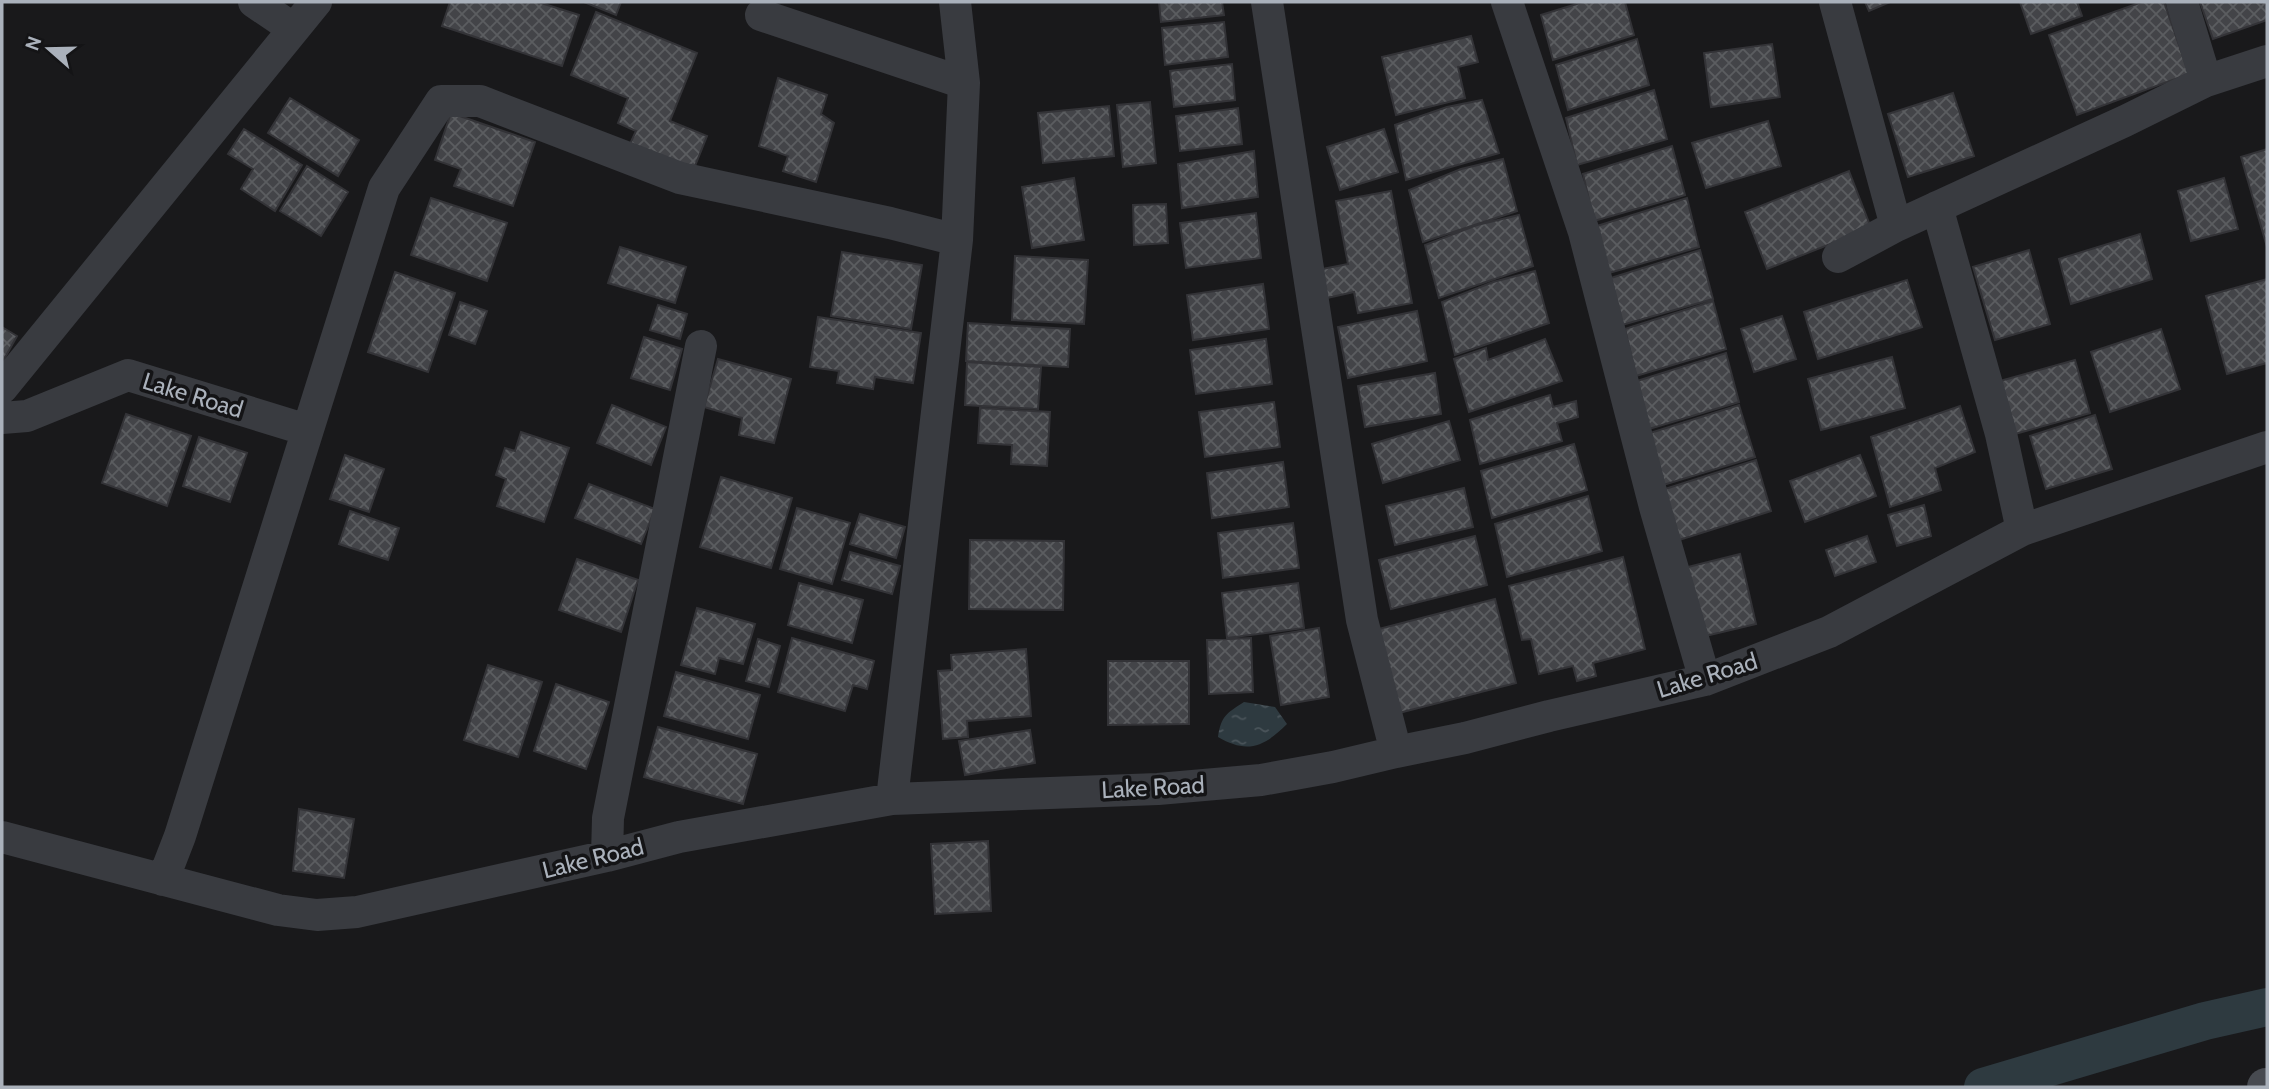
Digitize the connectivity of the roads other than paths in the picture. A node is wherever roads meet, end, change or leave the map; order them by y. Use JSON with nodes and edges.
{"nodes":[{"id":1,"x":254,"y":2,"type":"edge"},
{"id":2,"x":316,"y":2,"type":"edge"},
{"id":3,"x":955,"y":2,"type":"edge"},
{"id":4,"x":1267,"y":2,"type":"edge"},
{"id":5,"x":1507,"y":2,"type":"edge"},
{"id":6,"x":1835,"y":2,"type":"edge"},
{"id":7,"x":2182,"y":2,"type":"edge"},
{"id":8,"x":761,"y":15,"type":"dead end"},
{"id":9,"x":294,"y":29,"type":"junction"},
{"id":10,"x":2267,"y":61,"type":"edge"},
{"id":11,"x":2206,"y":81,"type":"junction"},
{"id":12,"x":964,"y":83,"type":"junction"},
{"id":13,"x":1937,"y":207,"type":"junction"},
{"id":14,"x":1896,"y":226,"type":"junction"},
{"id":15,"x":957,"y":240,"type":"junction"},
{"id":16,"x":1839,"y":257,"type":"dead end"},
{"id":17,"x":701,"y":346,"type":"dead end"},
{"id":18,"x":2,"y":388,"type":"edge"},
{"id":19,"x":2,"y":418,"type":"edge"},
{"id":20,"x":307,"y":430,"type":"junction"},
{"id":21,"x":2267,"y":447,"type":"edge"},
{"id":22,"x":2022,"y":530,"type":"junction"},
{"id":23,"x":1705,"y":680,"type":"junction"},
{"id":24,"x":1396,"y":752,"type":"junction"},
{"id":25,"x":892,"y":799,"type":"junction"},
{"id":26,"x":2,"y":837,"type":"edge"},
{"id":27,"x":607,"y":856,"type":"junction"},
{"id":28,"x":163,"y":880,"type":"junction"}],
"edges":[{"from":1,"to":9,"type":"street"},
{"from":2,"to":9,"type":"street"},
{"from":3,"to":12,"type":"street"},
{"from":4,"to":24,"type":"street"},
{"from":5,"to":23,"type":"street"},
{"from":6,"to":14,"type":"street"},
{"from":7,"to":11,"type":"street"},
{"from":8,"to":12,"type":"street"},
{"from":9,"to":18,"type":"street"},
{"from":10,"to":11,"type":"street"},
{"from":11,"to":13,"type":"street"},
{"from":12,"to":15,"type":"street"},
{"from":13,"to":14,"type":"street"},
{"from":13,"to":22,"type":"street"},
{"from":14,"to":16,"type":"street"},
{"from":15,"to":20,"type":"street"},
{"from":15,"to":25,"type":"street"},
{"from":17,"to":27,"type":"street"},
{"from":19,"to":20,"type":"street","name":"Lake Road"},
{"from":20,"to":28,"type":"street"},
{"from":21,"to":22,"type":"street","name":"Lake Road"},
{"from":22,"to":23,"type":"street","name":"Lake Road"},
{"from":23,"to":24,"type":"street","name":"Lake Road"},
{"from":24,"to":25,"type":"street","name":"Lake Road"},
{"from":25,"to":27,"type":"street","name":"Lake Road"},
{"from":26,"to":28,"type":"street","name":"Lake Road"},
{"from":27,"to":28,"type":"street","name":"Lake Road"}]}
